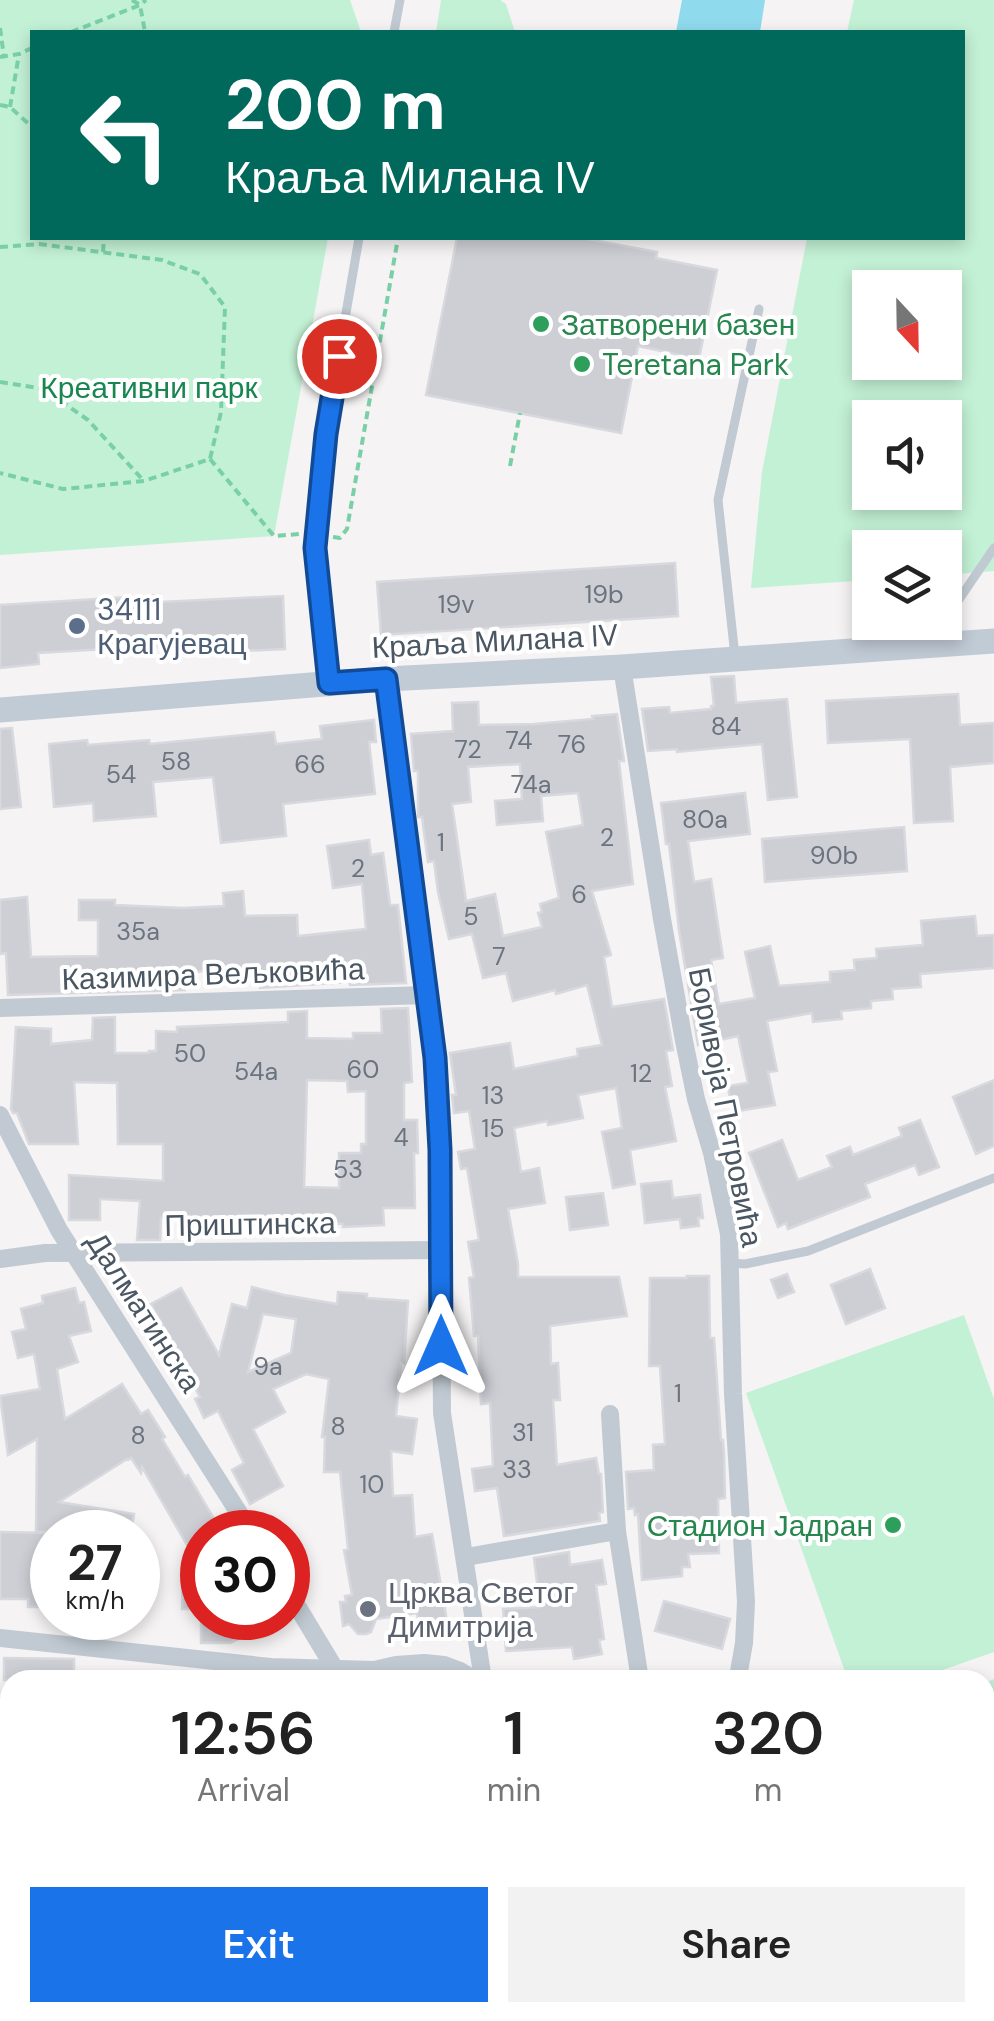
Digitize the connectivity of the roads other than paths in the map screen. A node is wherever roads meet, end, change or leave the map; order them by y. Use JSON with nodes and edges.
{"nodes":[{"id":1,"x":400,"y":0,"type":"edge"},
{"id":2,"x":394,"y":30,"type":"edge"},
{"id":3,"x":359,"y":240,"type":"edge"},
{"id":4,"x":758,"y":310,"type":"dead end"},
{"id":5,"x":994,"y":548,"type":"edge"},
{"id":6,"x":962,"y":595,"type":"edge"},
{"id":7,"x":987,"y":639,"type":"edge"},
{"id":8,"x":931,"y":640,"type":"edge"},
{"id":9,"x":927,"y":646,"type":"junction"},
{"id":10,"x":735,"y":659,"type":"junction"},
{"id":11,"x":622,"y":666,"type":"junction"},
{"id":12,"x":386,"y":679,"type":"junction"},
{"id":13,"x":329,"y":683,"type":"junction"},
{"id":14,"x":0,"y":710,"type":"edge"},
{"id":15,"x":427,"y":996,"type":"junction"},
{"id":16,"x":0,"y":1008,"type":"edge"},
{"id":17,"x":0,"y":1116,"type":"edge"},
{"id":18,"x":994,"y":1178,"type":"edge"},
{"id":19,"x":442,"y":1250,"type":"junction"},
{"id":20,"x":75,"y":1253,"type":"junction"},
{"id":21,"x":0,"y":1259,"type":"edge"},
{"id":22,"x":730,"y":1263,"type":"junction"},
{"id":23,"x":610,"y":1414,"type":"dead end"},
{"id":24,"x":237,"y":1510,"type":"edge"},
{"id":25,"x":618,"y":1531,"type":"junction"},
{"id":26,"x":466,"y":1557,"type":"junction"},
{"id":27,"x":310,"y":1629,"type":"edge"},
{"id":28,"x":0,"y":1638,"type":"edge"},
{"id":29,"x":299,"y":1670,"type":"edge"},
{"id":30,"x":334,"y":1670,"type":"edge"},
{"id":31,"x":384,"y":1670,"type":"edge"},
{"id":32,"x":457,"y":1670,"type":"edge"},
{"id":33,"x":482,"y":1670,"type":"edge"},
{"id":34,"x":639,"y":1670,"type":"edge"},
{"id":35,"x":739,"y":1670,"type":"edge"}],
"edges":[{"from":1,"to":2,"type":"lane"},
{"from":3,"to":13,"type":"lane"},
{"from":4,"to":10,"type":"lane"},
{"from":5,"to":6,"type":"lane"},
{"from":7,"to":9,"type":"main road","name":"Краља Милана IV"},
{"from":8,"to":9,"type":"lane"},
{"from":9,"to":10,"type":"main road","name":"Краља Милана IV"},
{"from":10,"to":11,"type":"main road","name":"Краља Милана IV"},
{"from":11,"to":12,"type":"main road","name":"Краља Милана IV"},
{"from":11,"to":22,"type":"street","name":"Боривоја Петровића"},
{"from":12,"to":13,"type":"main road","name":"Краља Милана IV"},
{"from":12,"to":15,"type":"street"},
{"from":13,"to":14,"type":"main road","name":"Краља Милана IV"},
{"from":15,"to":16,"type":"street","name":"Казимира Вељковића"},
{"from":15,"to":19,"type":"street"},
{"from":17,"to":20,"type":"street","name":"Далматинска"},
{"from":18,"to":22,"type":"lane"},
{"from":19,"to":20,"type":"street","name":"Приштинска"},
{"from":19,"to":26,"type":"street"},
{"from":20,"to":21,"type":"street","name":"Приштинска"},
{"from":20,"to":24,"type":"street","name":"Далматинска"},
{"from":22,"to":35,"type":"street","name":"Боривоја Петровића"},
{"from":23,"to":25,"type":"street"},
{"from":25,"to":26,"type":"street"},
{"from":25,"to":34,"type":"street"},
{"from":26,"to":33,"type":"street"},
{"from":27,"to":30,"type":"street"},
{"from":28,"to":29,"type":"street"},
{"from":31,"to":32,"type":"street"}]}
